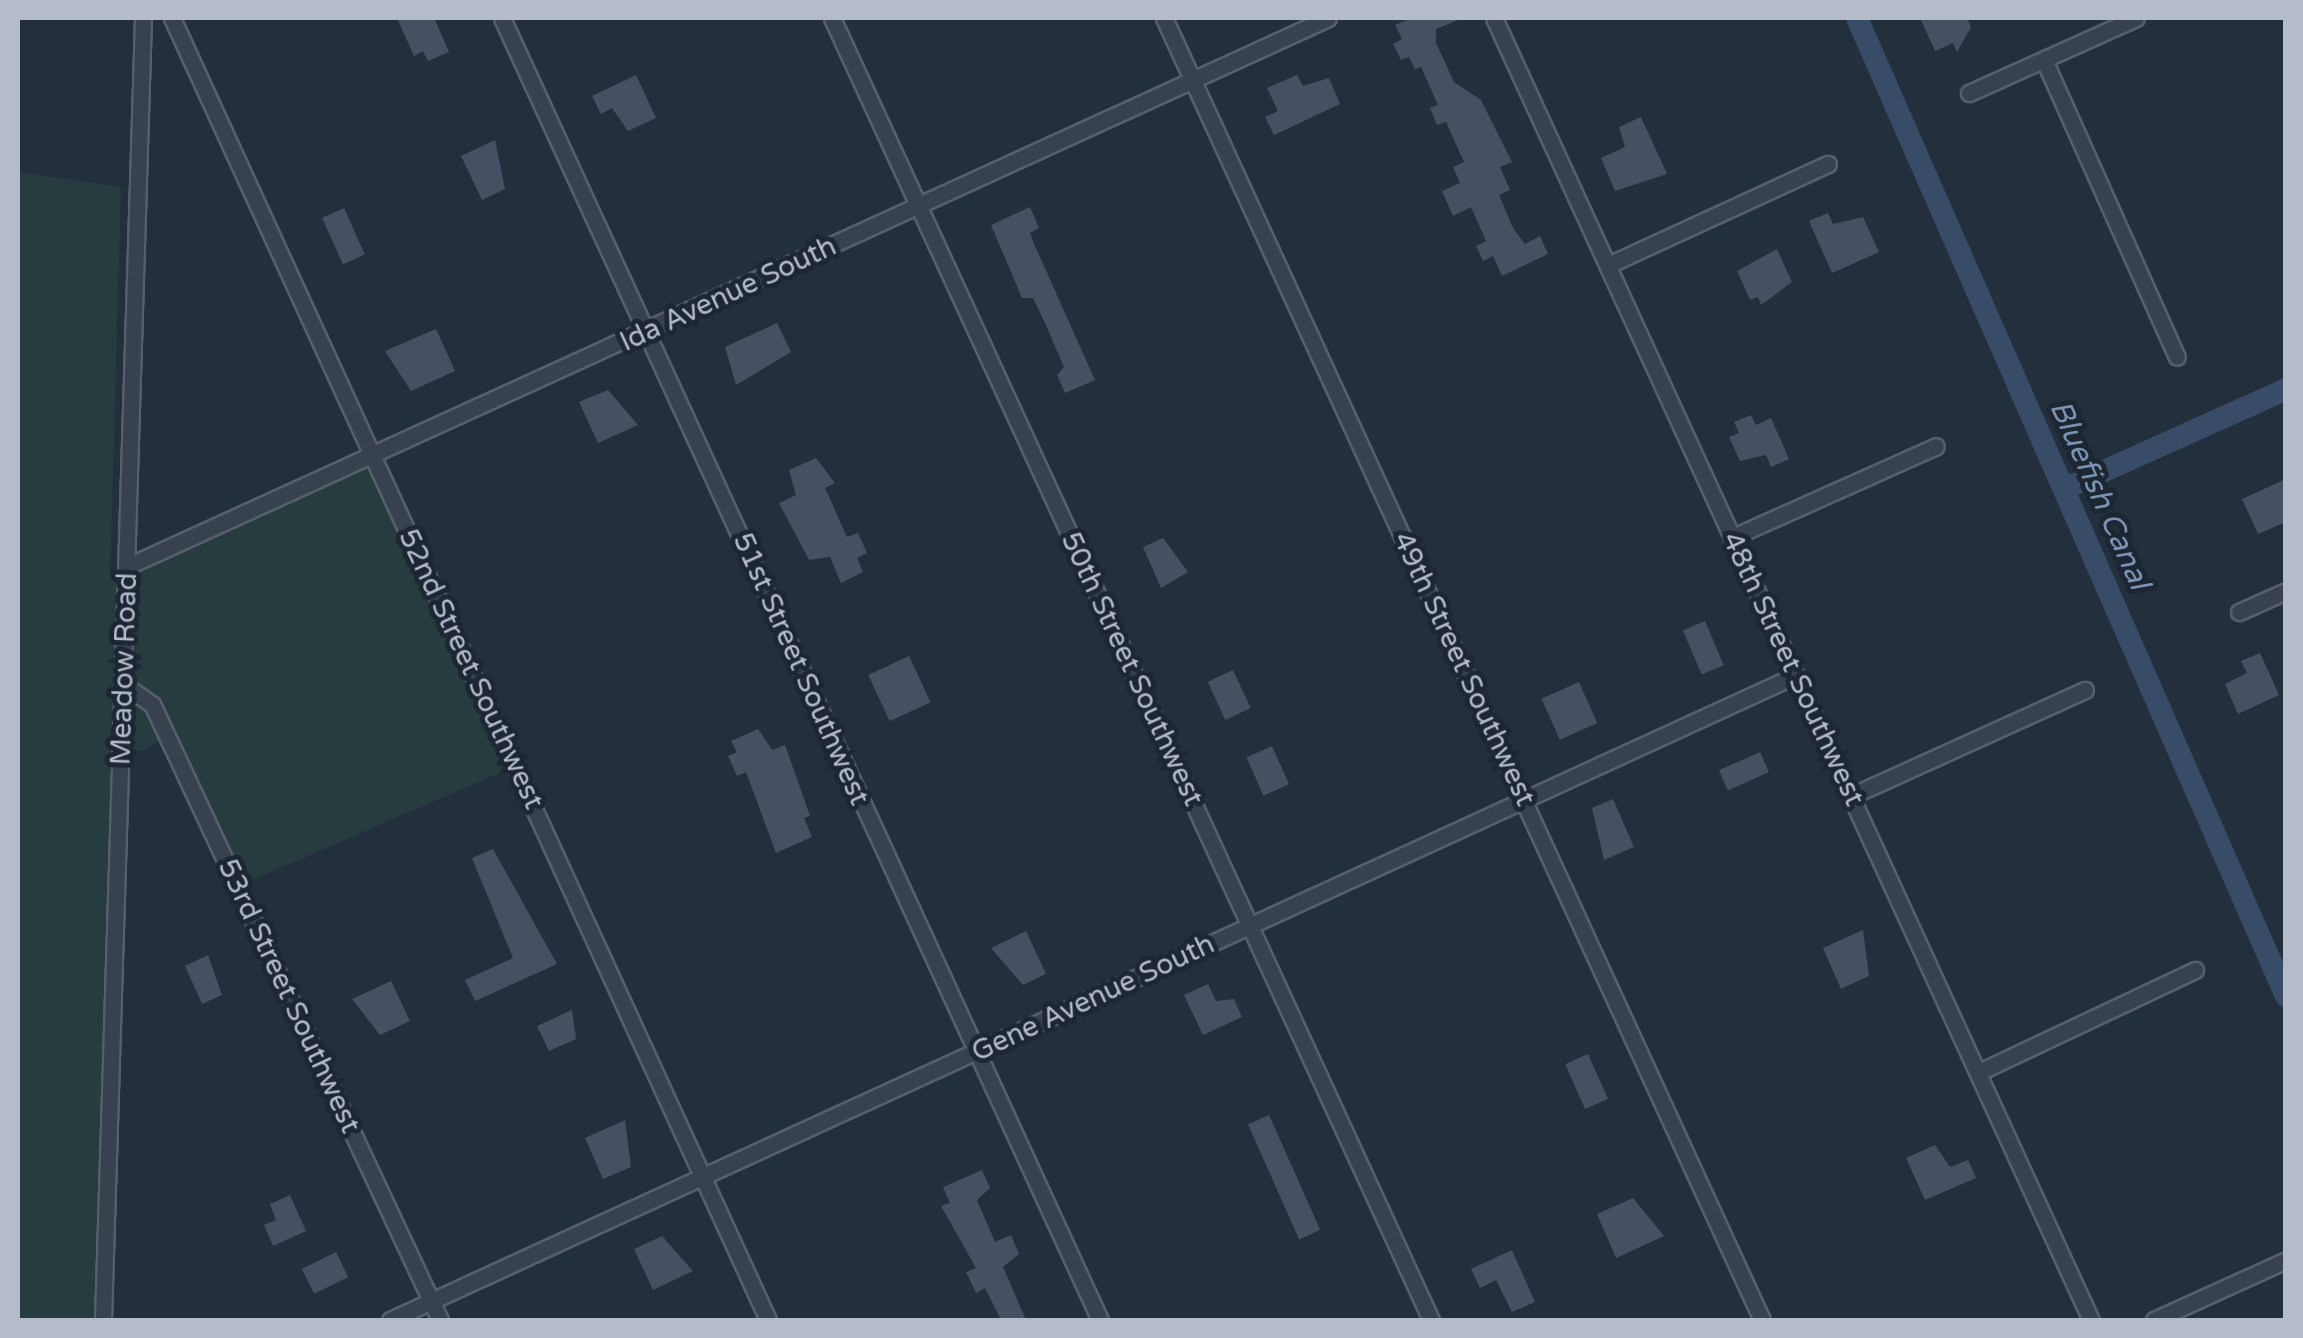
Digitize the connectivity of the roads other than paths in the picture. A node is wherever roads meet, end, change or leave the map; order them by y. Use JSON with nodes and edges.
{"nodes":[{"id":1,"x":143,"y":18,"type":"edge"},
{"id":2,"x":172,"y":18,"type":"edge"},
{"id":3,"x":502,"y":18,"type":"edge"},
{"id":4,"x":832,"y":18,"type":"edge"},
{"id":5,"x":1164,"y":18,"type":"edge"},
{"id":6,"x":1328,"y":18,"type":"edge"},
{"id":7,"x":1494,"y":18,"type":"edge"},
{"id":8,"x":2136,"y":18,"type":"edge"},
{"id":9,"x":2044,"y":60,"type":"junction"},
{"id":10,"x":1192,"y":80,"type":"junction"},
{"id":11,"x":1969,"y":93,"type":"dead end"},
{"id":12,"x":1828,"y":164,"type":"dead end"},
{"id":13,"x":919,"y":206,"type":"junction"},
{"id":14,"x":1608,"y":265,"type":"junction"},
{"id":15,"x":647,"y":331,"type":"junction"},
{"id":16,"x":2177,"y":356,"type":"dead end"},
{"id":17,"x":1936,"y":446,"type":"dead end"},
{"id":18,"x":373,"y":456,"type":"junction"},
{"id":19,"x":1732,"y":537,"type":"junction"},
{"id":20,"x":128,"y":566,"type":"junction"},
{"id":21,"x":2286,"y":591,"type":"edge"},
{"id":22,"x":2239,"y":612,"type":"dead end"},
{"id":23,"x":1796,"y":675,"type":"junction"},
{"id":24,"x":123,"y":684,"type":"junction"},
{"id":25,"x":2084,"y":690,"type":"dead end"},
{"id":26,"x":1851,"y":796,"type":"junction"},
{"id":27,"x":1525,"y":799,"type":"junction"},
{"id":28,"x":1250,"y":926,"type":"junction"},
{"id":29,"x":2195,"y":970,"type":"dead end"},
{"id":30,"x":976,"y":1052,"type":"junction"},
{"id":31,"x":1979,"y":1072,"type":"junction"},
{"id":32,"x":702,"y":1178,"type":"junction"},
{"id":33,"x":2286,"y":1260,"type":"edge"},
{"id":34,"x":432,"y":1301,"type":"junction"},
{"id":35,"x":103,"y":1320,"type":"edge"},
{"id":36,"x":390,"y":1320,"type":"edge"},
{"id":37,"x":440,"y":1320,"type":"edge"},
{"id":38,"x":768,"y":1320,"type":"edge"},
{"id":39,"x":1100,"y":1320,"type":"edge"},
{"id":40,"x":1431,"y":1320,"type":"edge"},
{"id":41,"x":1762,"y":1320,"type":"edge"},
{"id":42,"x":2091,"y":1320,"type":"edge"},
{"id":43,"x":2154,"y":1320,"type":"edge"}],
"edges":[{"from":1,"to":20,"type":"street","name":"Meadow Road"},
{"from":2,"to":18,"type":"street","name":"52nd Street Southwest"},
{"from":3,"to":15,"type":"street","name":"51st Street Southwest"},
{"from":4,"to":13,"type":"street","name":"50th Street Southwest"},
{"from":5,"to":10,"type":"street","name":"49th Street Southwest"},
{"from":6,"to":10,"type":"street","name":"Ida Avenue South"},
{"from":7,"to":14,"type":"street","name":"48th Street Southwest"},
{"from":8,"to":9,"type":"street"},
{"from":9,"to":11,"type":"street"},
{"from":9,"to":16,"type":"street"},
{"from":10,"to":13,"type":"street","name":"Ida Avenue South"},
{"from":10,"to":27,"type":"street","name":"49th Street Southwest"},
{"from":12,"to":14,"type":"street"},
{"from":13,"to":15,"type":"street","name":"Ida Avenue South"},
{"from":13,"to":28,"type":"street","name":"50th Street Southwest"},
{"from":14,"to":19,"type":"street","name":"48th Street Southwest"},
{"from":15,"to":18,"type":"street","name":"Ida Avenue South"},
{"from":15,"to":30,"type":"street","name":"51st Street Southwest"},
{"from":17,"to":19,"type":"street"},
{"from":18,"to":20,"type":"street","name":"Ida Avenue South"},
{"from":18,"to":32,"type":"street","name":"52nd Street Southwest"},
{"from":19,"to":23,"type":"street","name":"48th Street Southwest"},
{"from":20,"to":24,"type":"street","name":"Meadow Road"},
{"from":21,"to":22,"type":"street"},
{"from":23,"to":26,"type":"street","name":"48th Street Southwest"},
{"from":23,"to":27,"type":"street","name":"Gene Avenue South"},
{"from":24,"to":34,"type":"street","name":"53rd Street Southwest"},
{"from":24,"to":35,"type":"street","name":"Meadow Road"},
{"from":25,"to":26,"type":"street"},
{"from":26,"to":31,"type":"street","name":"48th Street Southwest"},
{"from":27,"to":28,"type":"street","name":"Gene Avenue South"},
{"from":27,"to":41,"type":"street","name":"49th Street Southwest"},
{"from":28,"to":30,"type":"street","name":"Gene Avenue South"},
{"from":28,"to":40,"type":"street","name":"50th Street Southwest"},
{"from":29,"to":31,"type":"street"},
{"from":30,"to":32,"type":"street","name":"Gene Avenue South"},
{"from":30,"to":39,"type":"street","name":"51st Street Southwest"},
{"from":31,"to":42,"type":"street","name":"48th Street Southwest"},
{"from":32,"to":34,"type":"street","name":"Gene Avenue South"},
{"from":32,"to":38,"type":"street","name":"52nd Street Southwest"},
{"from":33,"to":43,"type":"street"},
{"from":34,"to":36,"type":"street","name":"Gene Avenue South"},
{"from":34,"to":37,"type":"street","name":"53rd Street Southwest"}]}
